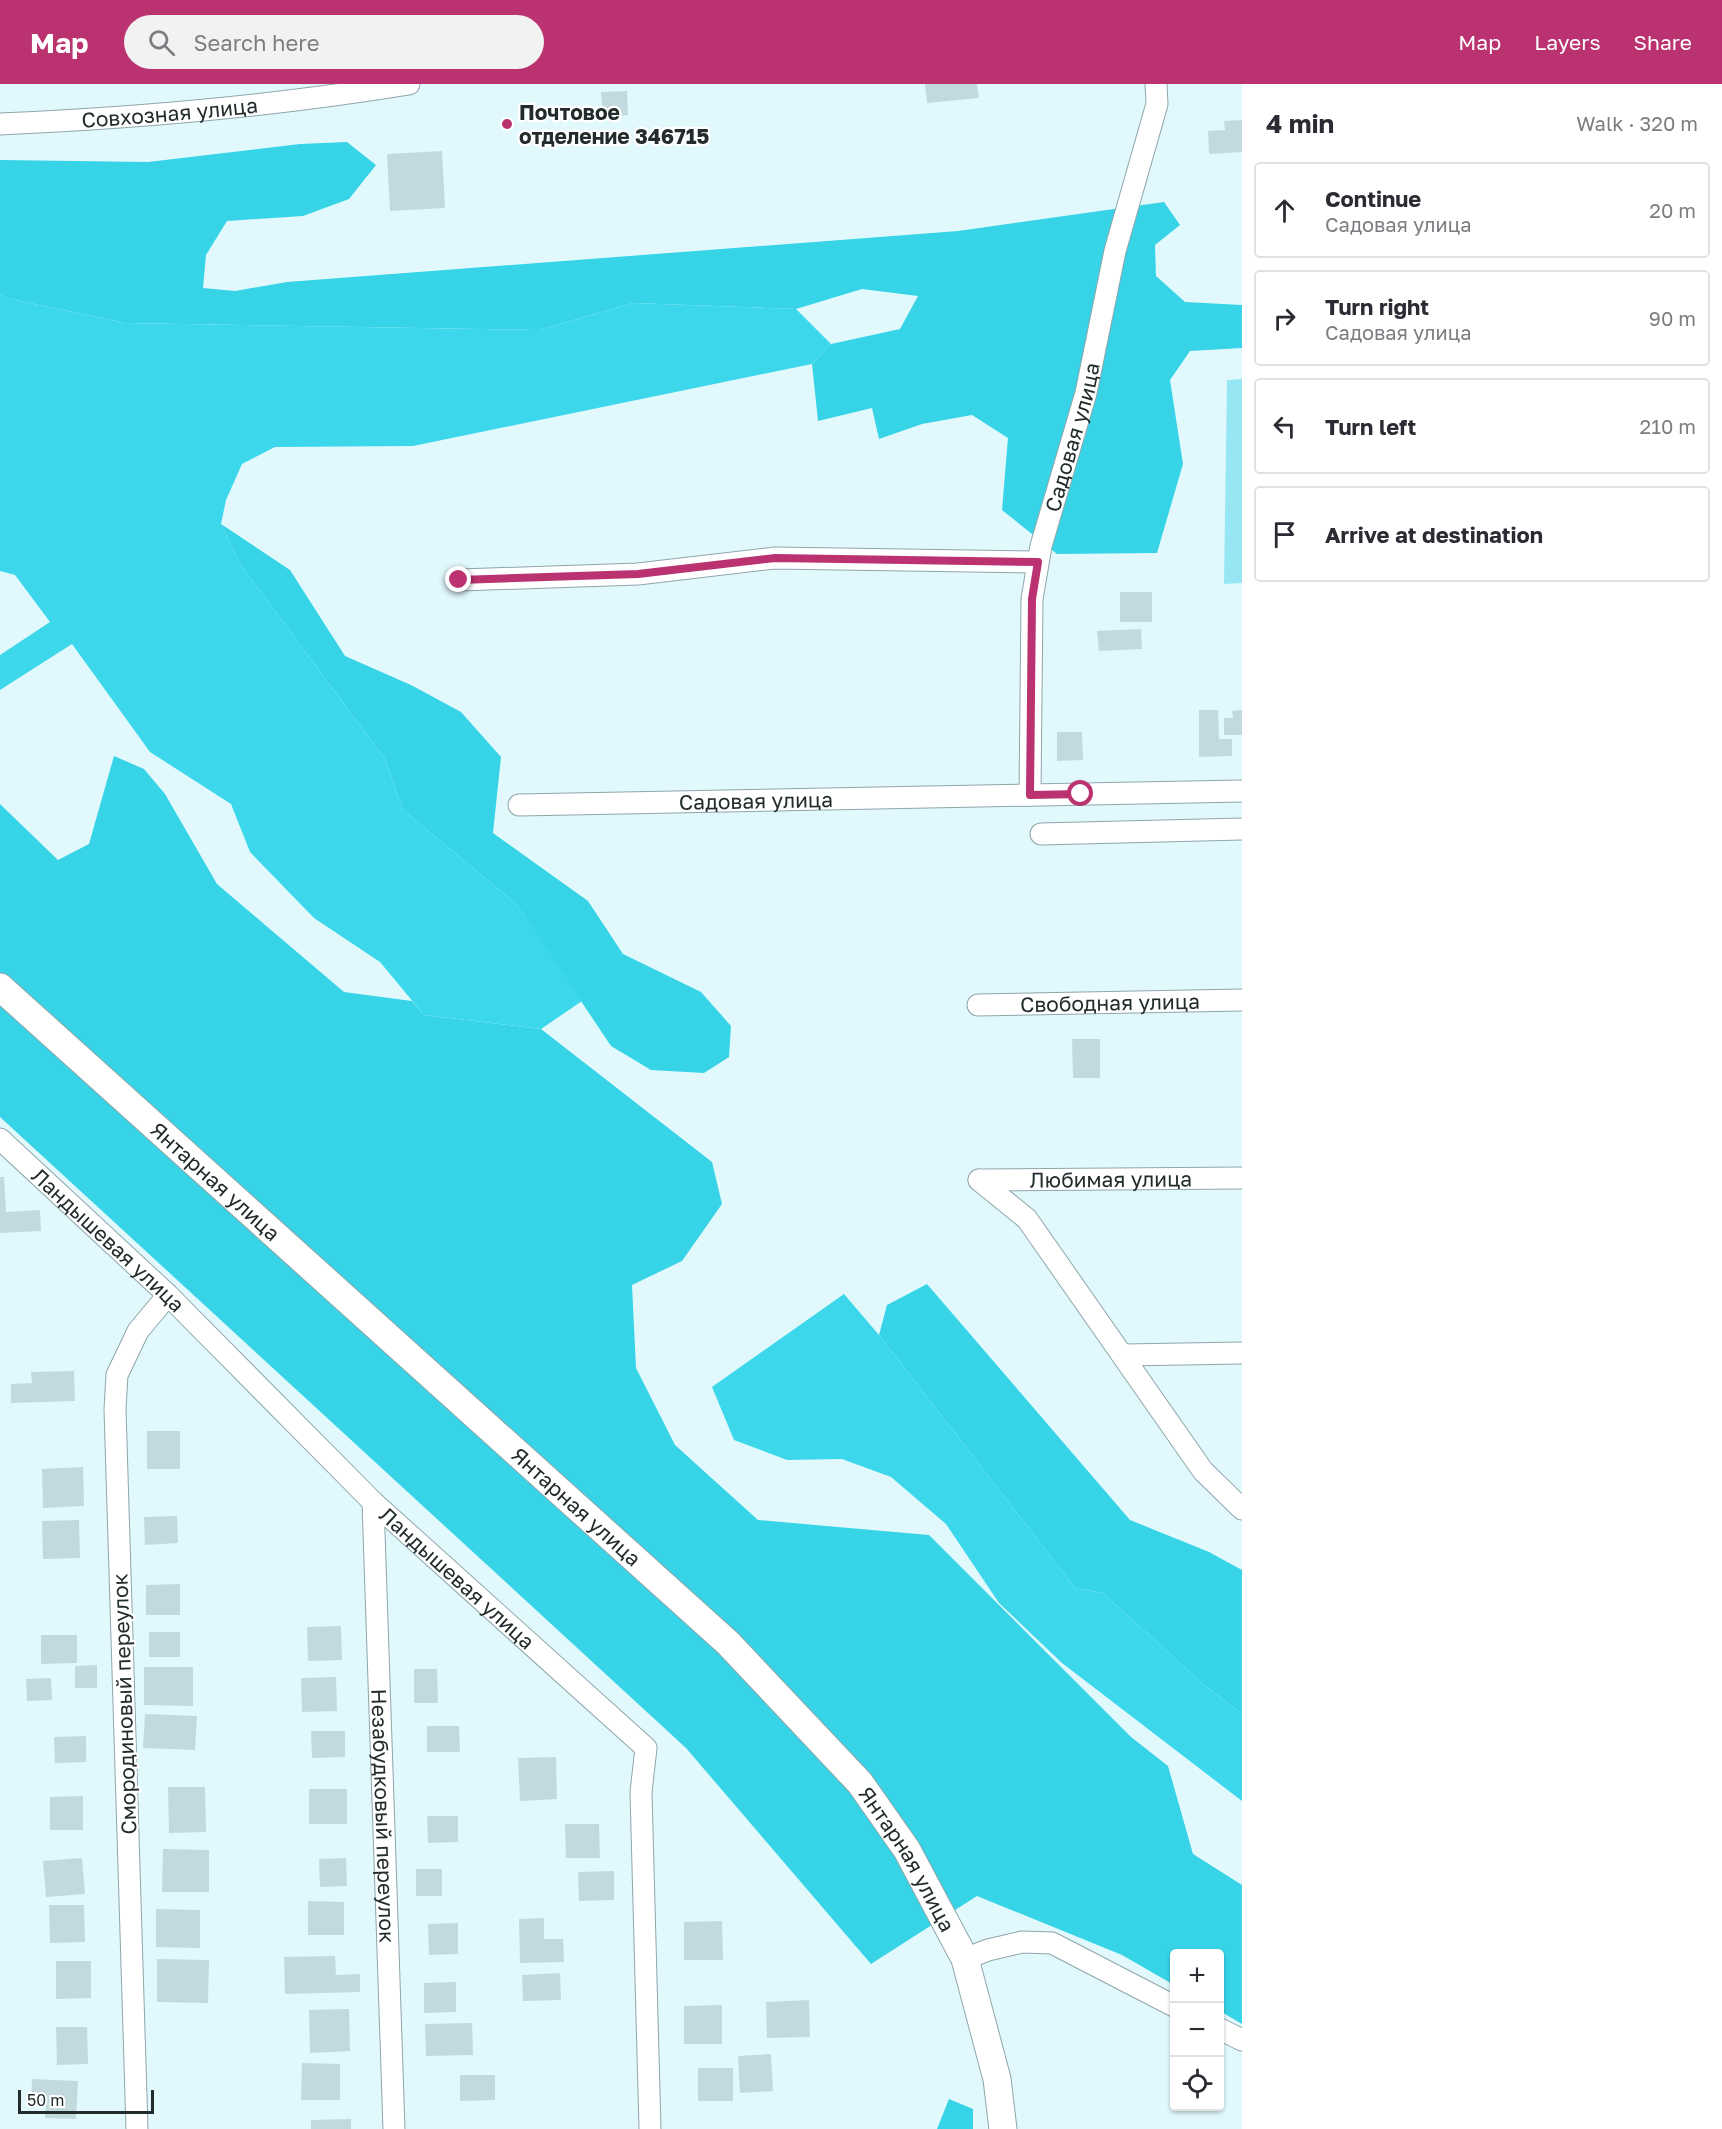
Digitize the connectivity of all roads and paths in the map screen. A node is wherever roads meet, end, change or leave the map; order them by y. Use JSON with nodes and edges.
{"nodes":[{"id":1,"x":409,"y":84,"type":"edge"},
{"id":2,"x":1156,"y":84,"type":"edge"},
{"id":3,"x":0,"y":124,"type":"edge"},
{"id":4,"x":1038,"y":562,"type":"junction"},
{"id":5,"x":459,"y":580,"type":"dead end"},
{"id":6,"x":1242,"y":791,"type":"edge"},
{"id":7,"x":1030,"y":795,"type":"junction"},
{"id":8,"x":519,"y":805,"type":"dead end"},
{"id":9,"x":1242,"y":829,"type":"edge"},
{"id":10,"x":1041,"y":834,"type":"dead end"},
{"id":11,"x":0,"y":987,"type":"edge"},
{"id":12,"x":1242,"y":1000,"type":"edge"},
{"id":13,"x":978,"y":1005,"type":"dead end"},
{"id":14,"x":0,"y":1139,"type":"edge"},
{"id":15,"x":1242,"y":1178,"type":"edge"},
{"id":16,"x":168,"y":1295,"type":"junction"},
{"id":17,"x":1242,"y":1353,"type":"edge"},
{"id":18,"x":1124,"y":1355,"type":"junction"},
{"id":19,"x":373,"y":1502,"type":"junction"},
{"id":20,"x":1242,"y":1509,"type":"edge"},
{"id":21,"x":965,"y":1959,"type":"junction"},
{"id":22,"x":1170,"y":2004,"type":"edge"},
{"id":23,"x":1224,"y":2030,"type":"edge"},
{"id":24,"x":1242,"y":2040,"type":"edge"},
{"id":25,"x":137,"y":2129,"type":"edge"},
{"id":26,"x":394,"y":2129,"type":"edge"},
{"id":27,"x":650,"y":2129,"type":"edge"},
{"id":28,"x":1004,"y":2129,"type":"edge"}],
"edges":[{"from":1,"to":3,"type":"street","name":"Совхозная улица"},
{"from":2,"to":4,"type":"street","name":"Садовая улица"},
{"from":4,"to":5,"type":"street"},
{"from":4,"to":7,"type":"street","name":"Садовая улица"},
{"from":6,"to":7,"type":"street","name":"Садовая улица"},
{"from":7,"to":8,"type":"street","name":"Садовая улица"},
{"from":9,"to":10,"type":"street"},
{"from":11,"to":21,"type":"street","name":"Янтарная улица"},
{"from":12,"to":13,"type":"street","name":"Свободная улица"},
{"from":14,"to":16,"type":"street","name":"Ландышевая улица"},
{"from":15,"to":18,"type":"street","name":"Любимая улица"},
{"from":16,"to":19,"type":"street","name":"Ландышевая улица"},
{"from":16,"to":25,"type":"street","name":"Смородиновый переулок"},
{"from":17,"to":18,"type":"street"},
{"from":18,"to":20,"type":"street"},
{"from":19,"to":26,"type":"street","name":"Незабудковый переулок"},
{"from":19,"to":27,"type":"street","name":"Ландышевая улица"},
{"from":21,"to":22,"type":"street"},
{"from":21,"to":28,"type":"street","name":"Янтарная улица"},
{"from":23,"to":24,"type":"street"}]}
